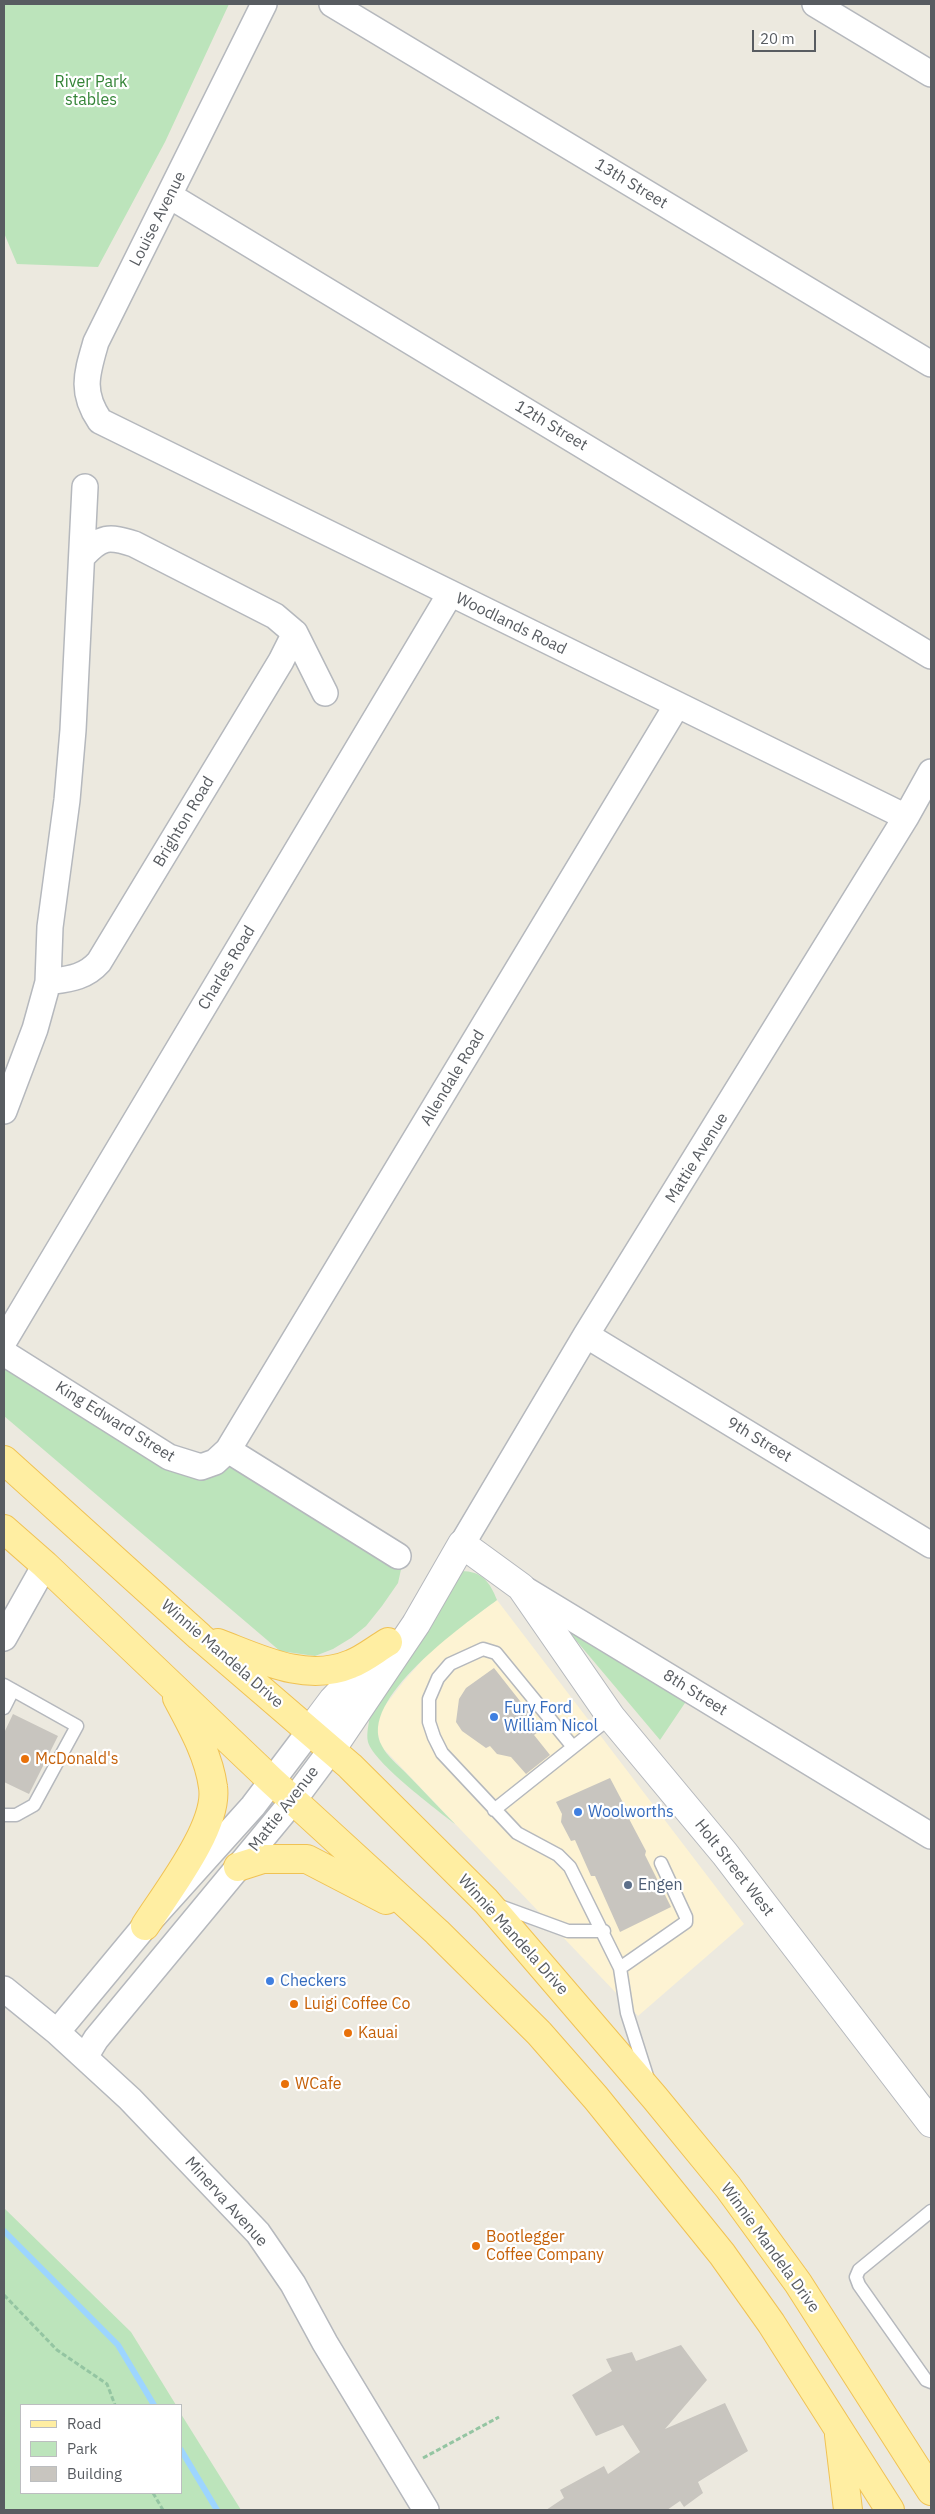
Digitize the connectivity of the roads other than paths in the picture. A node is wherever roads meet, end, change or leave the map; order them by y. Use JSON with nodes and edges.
{"nodes":[{"id":1,"x":264,"y":4,"type":"edge"},
{"id":2,"x":332,"y":4,"type":"edge"},
{"id":3,"x":815,"y":4,"type":"edge"},
{"id":4,"x":931,"y":74,"type":"edge"},
{"id":5,"x":170,"y":196,"type":"junction"},
{"id":6,"x":931,"y":364,"type":"edge"},
{"id":7,"x":116,"y":430,"type":"joint"},
{"id":8,"x":85,"y":487,"type":"dead end"},
{"id":9,"x":83,"y":556,"type":"junction"},
{"id":10,"x":450,"y":594,"type":"junction"},
{"id":11,"x":295,"y":633,"type":"junction"},
{"id":12,"x":931,"y":656,"type":"edge"},
{"id":13,"x":325,"y":693,"type":"dead end"},
{"id":14,"x":677,"y":705,"type":"junction"},
{"id":15,"x":931,"y":772,"type":"edge"},
{"id":16,"x":906,"y":817,"type":"junction"},
{"id":17,"x":48,"y":982,"type":"junction"},
{"id":18,"x":4,"y":1110,"type":"edge"},
{"id":19,"x":586,"y":1335,"type":"junction"},
{"id":20,"x":4,"y":1341,"type":"edge"},
{"id":21,"x":4,"y":1352,"type":"edge"},
{"id":22,"x":228,"y":1450,"type":"junction"},
{"id":23,"x":4,"y":1460,"type":"edge"},
{"id":24,"x":4,"y":1529,"type":"edge"},
{"id":25,"x":462,"y":1544,"type":"junction"},
{"id":26,"x":931,"y":1545,"type":"edge"},
{"id":27,"x":398,"y":1556,"type":"dead end"},
{"id":28,"x":45,"y":1565,"type":"junction"},
{"id":29,"x":521,"y":1587,"type":"junction"},
{"id":30,"x":200,"y":1637,"type":"junction"},
{"id":31,"x":4,"y":1638,"type":"edge"},
{"id":32,"x":388,"y":1642,"type":"junction"},
{"id":33,"x":168,"y":1681,"type":"junction"},
{"id":34,"x":9,"y":1687,"type":"edge"},
{"id":35,"x":4,"y":1708,"type":"edge"},
{"id":36,"x":611,"y":1717,"type":"junction"},
{"id":37,"x":309,"y":1732,"type":"junction"},
{"id":38,"x":574,"y":1747,"type":"junction"},
{"id":39,"x":331,"y":1750,"type":"junction"},
{"id":40,"x":272,"y":1781,"type":"junction"},
{"id":41,"x":293,"y":1800,"type":"junction"},
{"id":42,"x":494,"y":1810,"type":"junction"},
{"id":43,"x":4,"y":1815,"type":"edge"},
{"id":44,"x":931,"y":1836,"type":"edge"},
{"id":45,"x":662,"y":1863,"type":"dead end"},
{"id":46,"x":238,"y":1867,"type":"junction"},
{"id":47,"x":486,"y":1901,"type":"junction"},
{"id":48,"x":146,"y":1926,"type":"junction"},
{"id":49,"x":604,"y":1931,"type":"junction"},
{"id":50,"x":620,"y":1968,"type":"junction"},
{"id":51,"x":488,"y":1983,"type":"junction"},
{"id":52,"x":4,"y":1989,"type":"edge"},
{"id":53,"x":58,"y":2032,"type":"junction"},
{"id":54,"x":85,"y":2057,"type":"junction"},
{"id":55,"x":655,"y":2098,"type":"junction"},
{"id":56,"x":931,"y":2123,"type":"edge"},
{"id":57,"x":931,"y":2211,"type":"edge"},
{"id":58,"x":931,"y":2382,"type":"edge"},
{"id":59,"x":838,"y":2426,"type":"junction"},
{"id":60,"x":931,"y":2491,"type":"edge"},
{"id":61,"x":426,"y":2510,"type":"edge"},
{"id":62,"x":848,"y":2510,"type":"edge"},
{"id":63,"x":890,"y":2510,"type":"edge"}],
"edges":[{"from":1,"to":5,"type":"street","name":"Louise Avenue"},
{"from":2,"to":6,"type":"street","name":"13th Street"},
{"from":3,"to":4,"type":"street"},
{"from":5,"to":7,"type":"street","name":"Louise Avenue"},
{"from":5,"to":12,"type":"street","name":"12th Street"},
{"from":7,"to":10,"type":"street","name":"Woodlands Road"},
{"from":8,"to":9,"type":"street"},
{"from":9,"to":11,"type":"street"},
{"from":9,"to":17,"type":"street"},
{"from":10,"to":14,"type":"street","name":"Woodlands Road"},
{"from":10,"to":20,"type":"street","name":"Charles Road"},
{"from":11,"to":13,"type":"street"},
{"from":11,"to":17,"type":"street","name":"Brighton Road"},
{"from":14,"to":16,"type":"street","name":"Woodlands Road"},
{"from":14,"to":22,"type":"street","name":"Allendale Road"},
{"from":15,"to":16,"type":"street","name":"Mattie Avenue"},
{"from":16,"to":19,"type":"street","name":"Mattie Avenue"},
{"from":17,"to":18,"type":"street"},
{"from":19,"to":25,"type":"street","name":"Mattie Avenue"},
{"from":19,"to":26,"type":"street","name":"9th Street"},
{"from":21,"to":22,"type":"street","name":"King Edward Street"},
{"from":22,"to":27,"type":"street"},
{"from":23,"to":30,"type":"main road","name":"Winnie Mandela Drive"},
{"from":24,"to":28,"type":"main road"},
{"from":25,"to":29,"type":"street","name":"8th Street"},
{"from":25,"to":32,"type":"street","name":"Mattie Avenue"},
{"from":25,"to":39,"type":"street","name":"Mattie Avenue"},
{"from":28,"to":31,"type":"street"},
{"from":28,"to":33,"type":"main road"},
{"from":29,"to":36,"type":"street","name":"Holt Street West"},
{"from":29,"to":44,"type":"street","name":"8th Street"},
{"from":30,"to":32,"type":"main road"},
{"from":30,"to":37,"type":"main road","name":"Winnie Mandela Drive"},
{"from":32,"to":37,"type":"street","name":"Mattie Avenue"},
{"from":33,"to":40,"type":"main road"},
{"from":33,"to":48,"type":"main road"},
{"from":34,"to":35,"type":"lane"},
{"from":34,"to":43,"type":"lane"},
{"from":36,"to":38,"type":"lane"},
{"from":36,"to":56,"type":"street","name":"Holt Street West"},
{"from":37,"to":39,"type":"main road","name":"Winnie Mandela Drive"},
{"from":37,"to":40,"type":"street","name":"Mattie Avenue"},
{"from":38,"to":42,"type":"lane"},
{"from":38,"to":42,"type":"lane"},
{"from":39,"to":41,"type":"street","name":"Mattie Avenue"},
{"from":39,"to":47,"type":"main road","name":"Winnie Mandela Drive"},
{"from":40,"to":41,"type":"main road"},
{"from":40,"to":48,"type":"street","name":"Mattie Avenue"},
{"from":41,"to":46,"type":"street","name":"Mattie Avenue"},
{"from":41,"to":51,"type":"main road"},
{"from":42,"to":49,"type":"lane"},
{"from":45,"to":50,"type":"lane"},
{"from":46,"to":51,"type":"main road"},
{"from":46,"to":54,"type":"street","name":"Mattie Avenue"},
{"from":47,"to":49,"type":"lane"},
{"from":47,"to":55,"type":"main road","name":"Winnie Mandela Drive"},
{"from":48,"to":53,"type":"street","name":"Mattie Avenue"},
{"from":49,"to":50,"type":"lane"},
{"from":50,"to":55,"type":"lane"},
{"from":51,"to":59,"type":"main road"},
{"from":52,"to":53,"type":"street","name":"Minerva Avenue"},
{"from":53,"to":54,"type":"street","name":"Minerva Avenue"},
{"from":54,"to":61,"type":"street","name":"Minerva Avenue"},
{"from":55,"to":60,"type":"main road","name":"Winnie Mandela Drive"},
{"from":57,"to":58,"type":"lane"},
{"from":59,"to":62,"type":"main road"},
{"from":59,"to":63,"type":"main road"}]}
